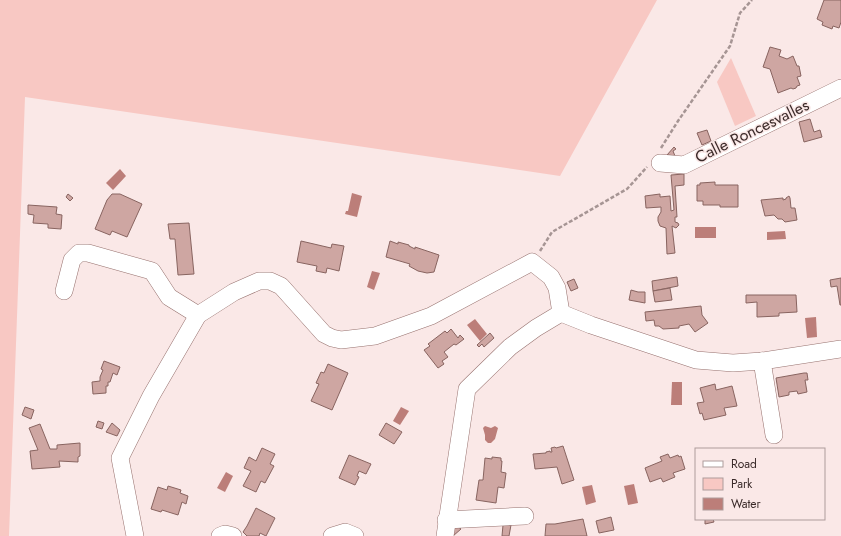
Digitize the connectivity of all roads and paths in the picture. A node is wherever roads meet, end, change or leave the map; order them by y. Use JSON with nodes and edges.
{"nodes":[{"id":1,"x":752,"y":0,"type":"edge"},
{"id":2,"x":841,"y":88,"type":"edge"},
{"id":3,"x":656,"y":160,"type":"junction"},
{"id":4,"x":532,"y":262,"type":"junction"},
{"id":5,"x":64,"y":291,"type":"dead end"},
{"id":6,"x":561,"y":314,"type":"junction"},
{"id":7,"x":198,"y":315,"type":"junction"},
{"id":8,"x":841,"y":349,"type":"edge"},
{"id":9,"x":762,"y":361,"type":"junction"},
{"id":10,"x":774,"y":435,"type":"dead end"},
{"id":11,"x":525,"y":516,"type":"dead end"},
{"id":12,"x":445,"y":528,"type":"edge"},
{"id":13,"x":134,"y":536,"type":"edge"},
{"id":14,"x":220,"y":536,"type":"edge"},
{"id":15,"x":233,"y":536,"type":"edge"},
{"id":16,"x":332,"y":536,"type":"edge"},
{"id":17,"x":355,"y":536,"type":"edge"}],
"edges":[{"from":1,"to":3,"type":"path"},
{"from":2,"to":3,"type":"street","name":"Calle Roncesvalles"},
{"from":3,"to":4,"type":"path"},
{"from":4,"to":6,"type":"street"},
{"from":4,"to":7,"type":"street"},
{"from":5,"to":7,"type":"street"},
{"from":6,"to":9,"type":"street"},
{"from":6,"to":12,"type":"street"},
{"from":7,"to":13,"type":"street"},
{"from":8,"to":9,"type":"street"},
{"from":9,"to":10,"type":"street"},
{"from":11,"to":12,"type":"street"},
{"from":14,"to":15,"type":"street"},
{"from":16,"to":17,"type":"street"}]}
